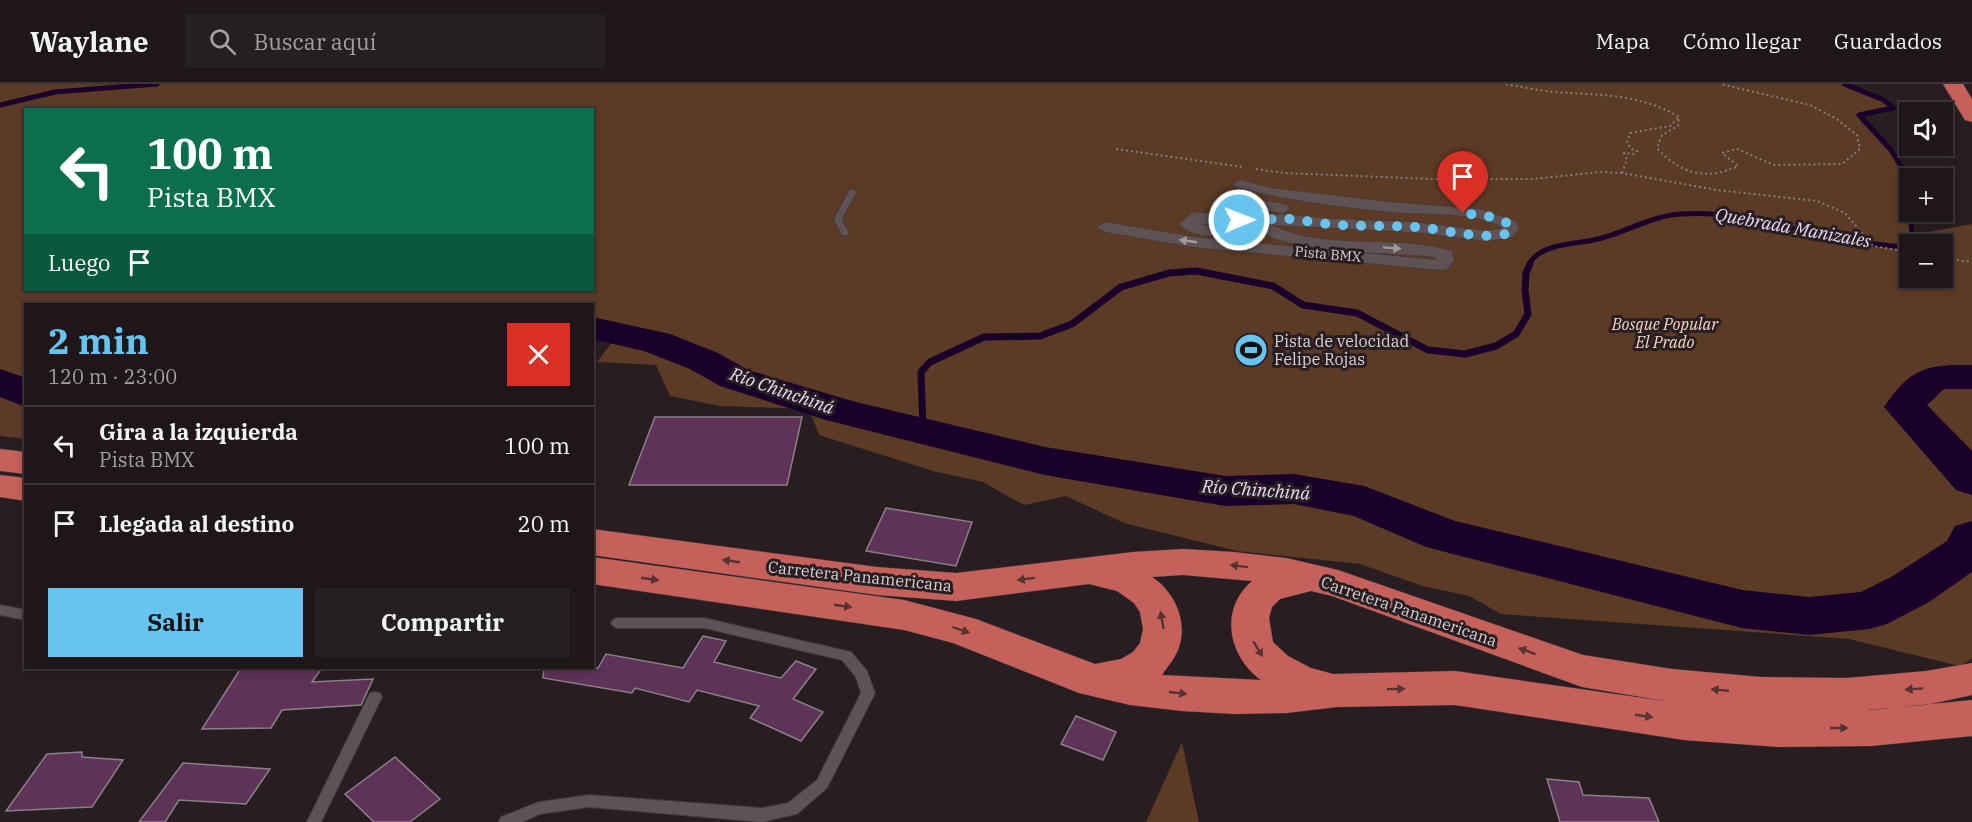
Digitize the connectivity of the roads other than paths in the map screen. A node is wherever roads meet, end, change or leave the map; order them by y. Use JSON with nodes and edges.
{"nodes":[{"id":1,"x":1953,"y":84,"type":"edge"},
{"id":2,"x":1972,"y":116,"type":"edge"},
{"id":3,"x":1240,"y":184,"type":"dead end"},
{"id":4,"x":853,"y":191,"type":"dead end"},
{"id":5,"x":1224,"y":204,"type":"dead end"},
{"id":6,"x":1422,"y":210,"type":"junction"},
{"id":7,"x":1263,"y":224,"type":"junction"},
{"id":8,"x":1105,"y":227,"type":"dead end"},
{"id":9,"x":845,"y":234,"type":"dead end"},
{"id":10,"x":1347,"y":245,"type":"junction"},
{"id":11,"x":0,"y":460,"type":"edge"},
{"id":12,"x":24,"y":464,"type":"edge"},
{"id":13,"x":0,"y":486,"type":"edge"},
{"id":14,"x":24,"y":490,"type":"edge"},
{"id":15,"x":594,"y":542,"type":"edge"},
{"id":16,"x":594,"y":570,"type":"edge"},
{"id":17,"x":1084,"y":572,"type":"junction"},
{"id":18,"x":1338,"y":584,"type":"junction"},
{"id":19,"x":0,"y":610,"type":"edge"},
{"id":20,"x":24,"y":615,"type":"edge"},
{"id":21,"x":617,"y":623,"type":"dead end"},
{"id":22,"x":1079,"y":677,"type":"junction"},
{"id":23,"x":1972,"y":679,"type":"edge"},
{"id":24,"x":1337,"y":690,"type":"junction"},
{"id":25,"x":375,"y":697,"type":"dead end"},
{"id":26,"x":1972,"y":718,"type":"edge"},
{"id":27,"x":314,"y":822,"type":"edge"},
{"id":28,"x":506,"y":822,"type":"edge"}],
"edges":[{"from":1,"to":2,"type":"highway"},
{"from":3,"to":6,"type":"street","name":"Pista BMX"},
{"from":4,"to":9,"type":"lane"},
{"from":5,"to":6,"type":"street","name":"Pista BMX"},
{"from":6,"to":7,"type":"street","name":"Pista BMX"},
{"from":7,"to":10,"type":"street","name":"Pista BMX"},
{"from":7,"to":10,"type":"street","name":"Pista BMX"},
{"from":10,"to":8,"type":"street","name":"Pista BMX","one_way":true},
{"from":11,"to":12,"type":"highway"},
{"from":13,"to":14,"type":"highway"},
{"from":17,"to":15,"type":"highway","name":"Carretera Panamericana","one_way":true},
{"from":16,"to":22,"type":"highway","name":"Carretera Panamericana","one_way":true},
{"from":18,"to":17,"type":"highway","name":"Carretera Panamericana","one_way":true},
{"from":22,"to":17,"type":"highway","one_way":true},
{"from":23,"to":18,"type":"highway","name":"Carretera Panamericana","one_way":true},
{"from":18,"to":24,"type":"highway","one_way":true},
{"from":19,"to":20,"type":"lane"},
{"from":21,"to":28,"type":"lane"},
{"from":22,"to":24,"type":"highway","name":"Carretera Panamericana","one_way":true},
{"from":24,"to":26,"type":"highway","name":"Carretera Panamericana","one_way":true},
{"from":25,"to":27,"type":"lane"}]}
